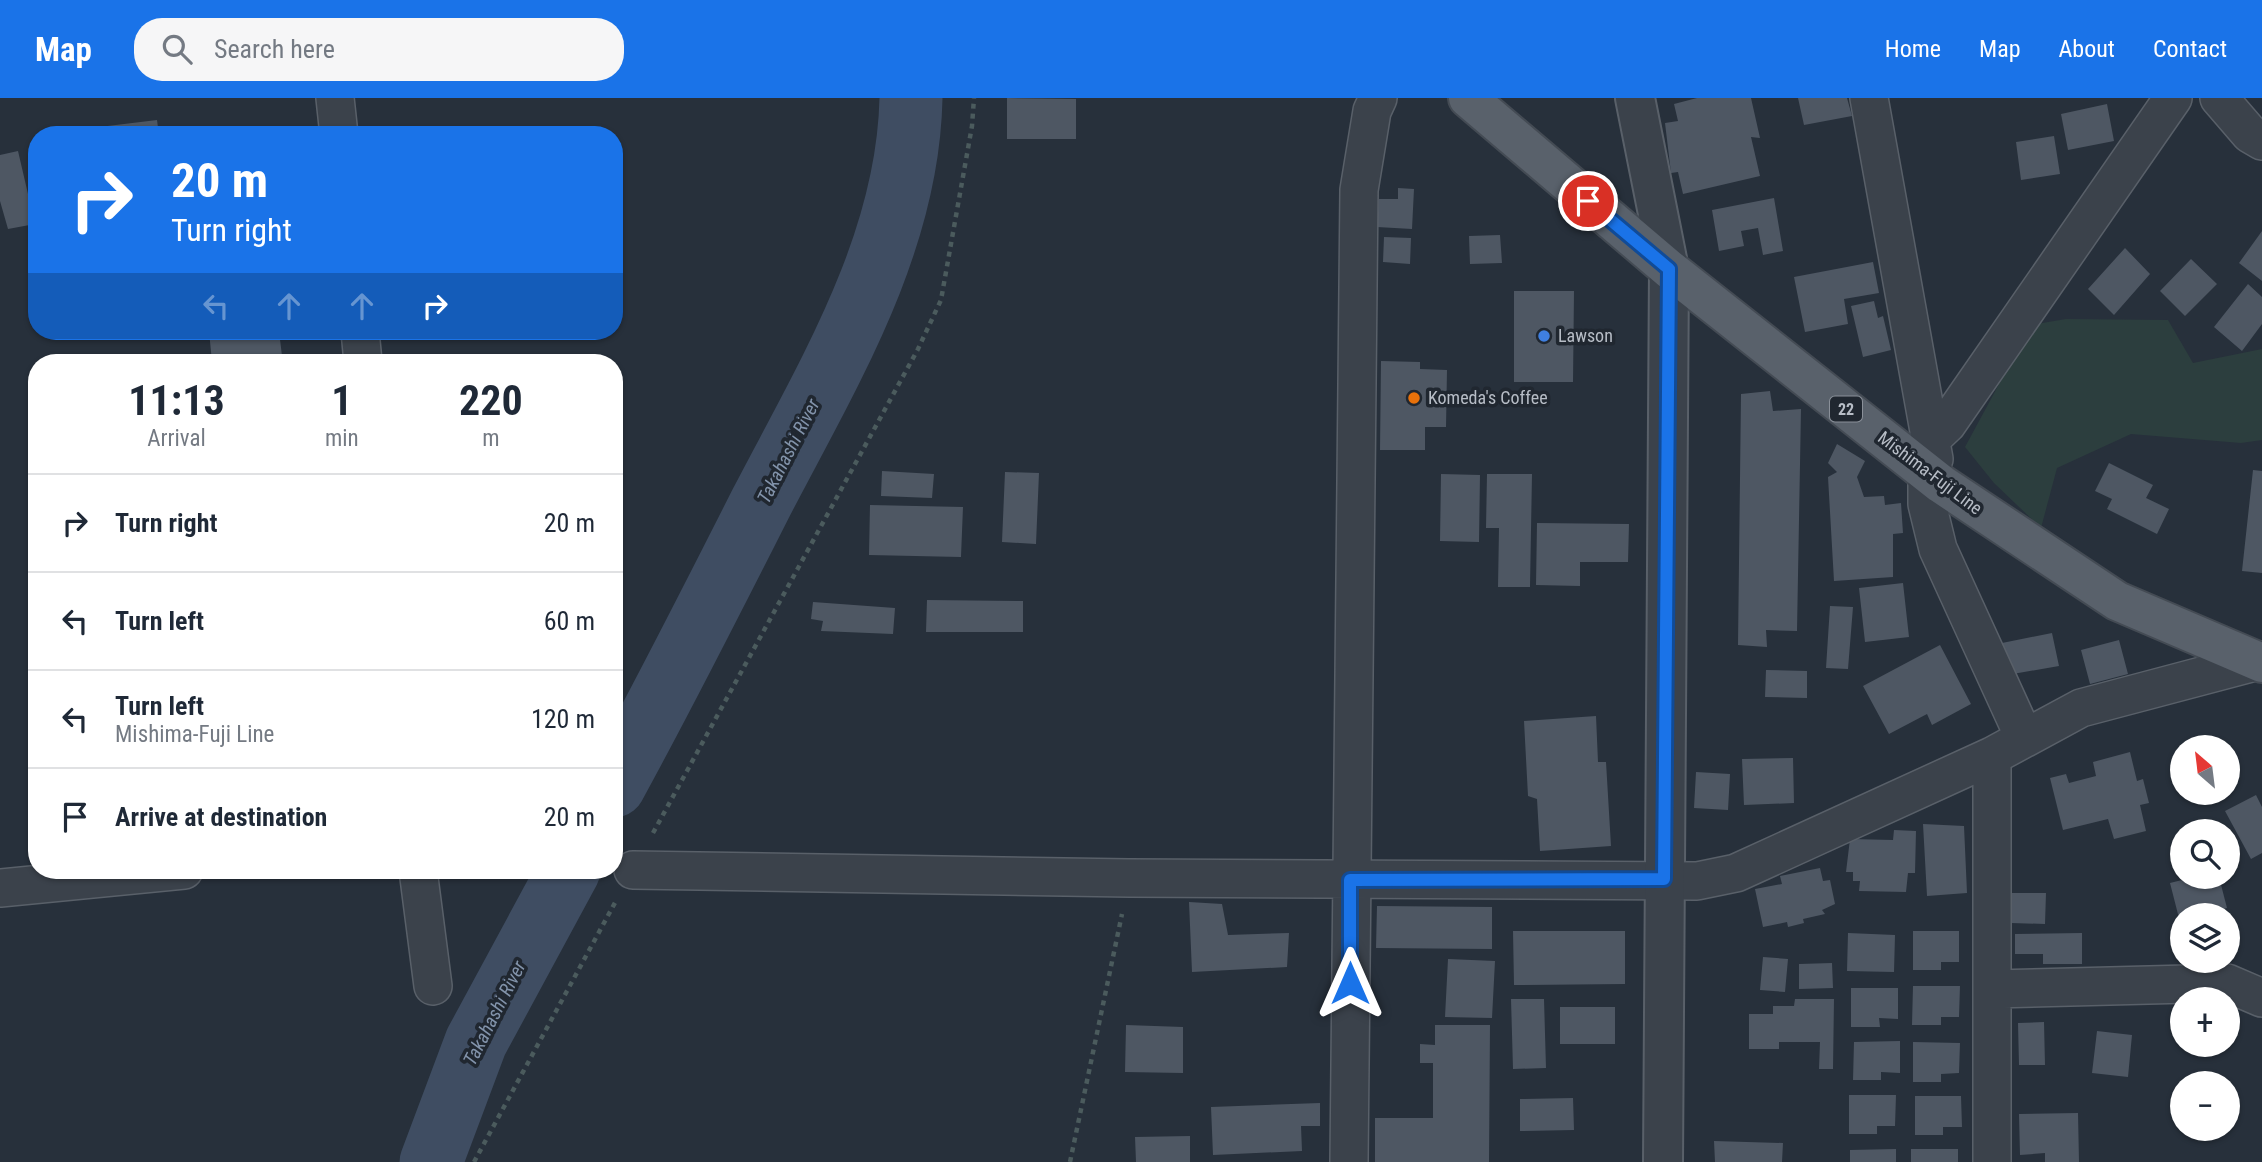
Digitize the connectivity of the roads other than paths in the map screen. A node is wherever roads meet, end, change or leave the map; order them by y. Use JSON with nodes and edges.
{"nodes":[{"id":1,"x":335,"y":98,"type":"edge"},
{"id":2,"x":1378,"y":98,"type":"edge"},
{"id":3,"x":1468,"y":98,"type":"edge"},
{"id":4,"x":1635,"y":98,"type":"edge"},
{"id":5,"x":1869,"y":98,"type":"edge"},
{"id":6,"x":2173,"y":98,"type":"edge"},
{"id":7,"x":2219,"y":98,"type":"edge"},
{"id":8,"x":338,"y":126,"type":"edge"},
{"id":9,"x":2262,"y":141,"type":"edge"},
{"id":10,"x":1669,"y":269,"type":"junction"},
{"id":11,"x":1932,"y":466,"type":"junction"},
{"id":12,"x":2260,"y":661,"type":"edge"},
{"id":13,"x":2024,"y":737,"type":"junction"},
{"id":14,"x":1992,"y":756,"type":"junction"},
{"id":15,"x":633,"y":870,"type":"road end"},
{"id":16,"x":92,"y":879,"type":"edge"},
{"id":17,"x":419,"y":879,"type":"edge"},
{"id":18,"x":1664,"y":879,"type":"junction"},
{"id":19,"x":1350,"y":880,"type":"junction"},
{"id":20,"x":0,"y":888,"type":"edge"},
{"id":21,"x":433,"y":986,"type":"dead end"},
{"id":22,"x":1993,"y":989,"type":"junction"},
{"id":23,"x":2262,"y":998,"type":"edge"},
{"id":24,"x":1349,"y":1162,"type":"edge"},
{"id":25,"x":1663,"y":1162,"type":"edge"},
{"id":26,"x":1992,"y":1162,"type":"edge"}],
"edges":[{"from":1,"to":8,"type":"street"},
{"from":2,"to":19,"type":"street"},
{"from":3,"to":10,"type":"main road","name":"Mishima-Fuji Line","number":"22"},
{"from":4,"to":10,"type":"street"},
{"from":5,"to":11,"type":"street"},
{"from":6,"to":11,"type":"street"},
{"from":7,"to":9,"type":"street"},
{"from":10,"to":11,"type":"main road","name":"Mishima-Fuji Line","number":"22"},
{"from":10,"to":18,"type":"street"},
{"from":11,"to":12,"type":"main road","name":"Mishima-Fuji Line","number":"22"},
{"from":11,"to":13,"type":"street"},
{"from":12,"to":13,"type":"street"},
{"from":13,"to":14,"type":"street"},
{"from":14,"to":18,"type":"street"},
{"from":14,"to":22,"type":"street"},
{"from":15,"to":19,"type":"street"},
{"from":16,"to":20,"type":"street"},
{"from":17,"to":21,"type":"street"},
{"from":18,"to":19,"type":"street"},
{"from":18,"to":25,"type":"street"},
{"from":19,"to":24,"type":"street"},
{"from":22,"to":23,"type":"street"},
{"from":22,"to":26,"type":"street"}]}
